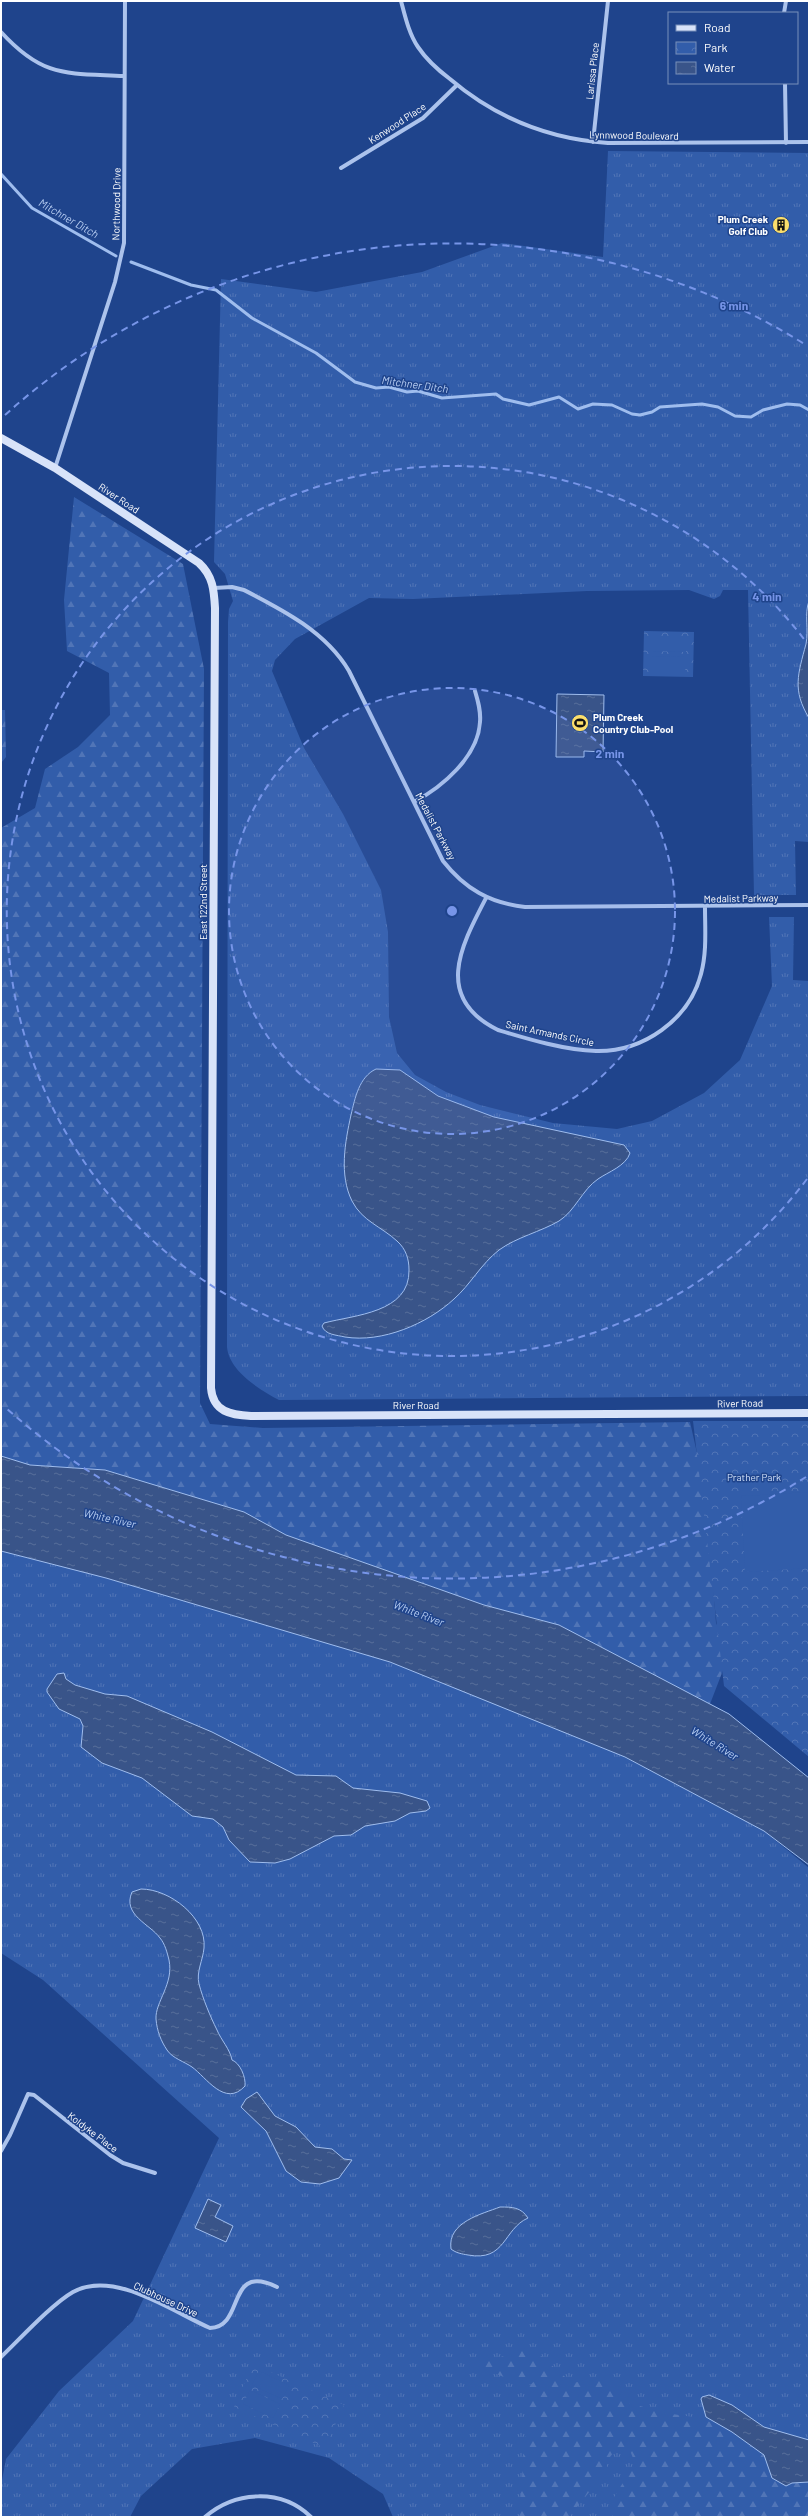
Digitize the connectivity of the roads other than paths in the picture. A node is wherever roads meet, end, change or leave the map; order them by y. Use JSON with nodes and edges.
{"nodes":[{"id":1,"x":124,"y":1,"type":"edge"},
{"id":2,"x":401,"y":1,"type":"edge"},
{"id":3,"x":608,"y":1,"type":"edge"},
{"id":4,"x":786,"y":1,"type":"edge"},
{"id":5,"x":784,"y":12,"type":"edge"},
{"id":6,"x":1,"y":32,"type":"edge"},
{"id":7,"x":124,"y":76,"type":"junction"},
{"id":8,"x":785,"y":84,"type":"edge"},
{"id":9,"x":457,"y":85,"type":"junction"},
{"id":10,"x":594,"y":142,"type":"junction"},
{"id":11,"x":809,"y":142,"type":"edge"},
{"id":12,"x":786,"y":143,"type":"junction"},
{"id":13,"x":341,"y":168,"type":"dead end"},
{"id":14,"x":1,"y":438,"type":"edge"},
{"id":15,"x":55,"y":468,"type":"junction"},
{"id":16,"x":214,"y":588,"type":"junction"},
{"id":17,"x":475,"y":691,"type":"dead end"},
{"id":18,"x":414,"y":802,"type":"junction"},
{"id":19,"x":486,"y":898,"type":"junction"},
{"id":20,"x":809,"y":905,"type":"edge"},
{"id":21,"x":705,"y":907,"type":"junction"},
{"id":22,"x":213,"y":1217,"type":"joint"},
{"id":23,"x":809,"y":1413,"type":"edge"},
{"id":24,"x":1,"y":2151,"type":"edge"},
{"id":25,"x":155,"y":2173,"type":"dead end"},
{"id":26,"x":277,"y":2287,"type":"dead end"},
{"id":27,"x":1,"y":2358,"type":"edge"},
{"id":28,"x":205,"y":2517,"type":"edge"},
{"id":29,"x":311,"y":2517,"type":"edge"}],
"edges":[{"from":1,"to":7,"type":"street","name":"Northwood Drive"},
{"from":2,"to":9,"type":"street","name":"Lynnwood Boulevard"},
{"from":3,"to":10,"type":"street","name":"Larissa Place"},
{"from":4,"to":5,"type":"street"},
{"from":6,"to":7,"type":"street"},
{"from":7,"to":15,"type":"street","name":"Northwood Drive"},
{"from":8,"to":12,"type":"street"},
{"from":9,"to":10,"type":"street","name":"Lynnwood Boulevard"},
{"from":9,"to":13,"type":"street","name":"Kenwood Place"},
{"from":10,"to":12,"type":"street","name":"Lynnwood Boulevard"},
{"from":11,"to":12,"type":"street","name":"Lynnwood Boulevard"},
{"from":14,"to":15,"type":"street","name":"River Road"},
{"from":15,"to":16,"type":"street","name":"River Road"},
{"from":16,"to":18,"type":"street","name":"Medalist Parkway"},
{"from":16,"to":22,"type":"street","name":"East 122nd Street"},
{"from":17,"to":18,"type":"street"},
{"from":18,"to":19,"type":"street","name":"Medalist Parkway"},
{"from":19,"to":21,"type":"street","name":"Medalist Parkway"},
{"from":19,"to":21,"type":"street","name":"Saint Armands Circle"},
{"from":20,"to":21,"type":"street","name":"Medalist Parkway"},
{"from":22,"to":23,"type":"street","name":"River Road"},
{"from":24,"to":25,"type":"street","name":"Koldyke Place"},
{"from":26,"to":27,"type":"street","name":"Clubhouse Drive"},
{"from":28,"to":29,"type":"street"}]}
